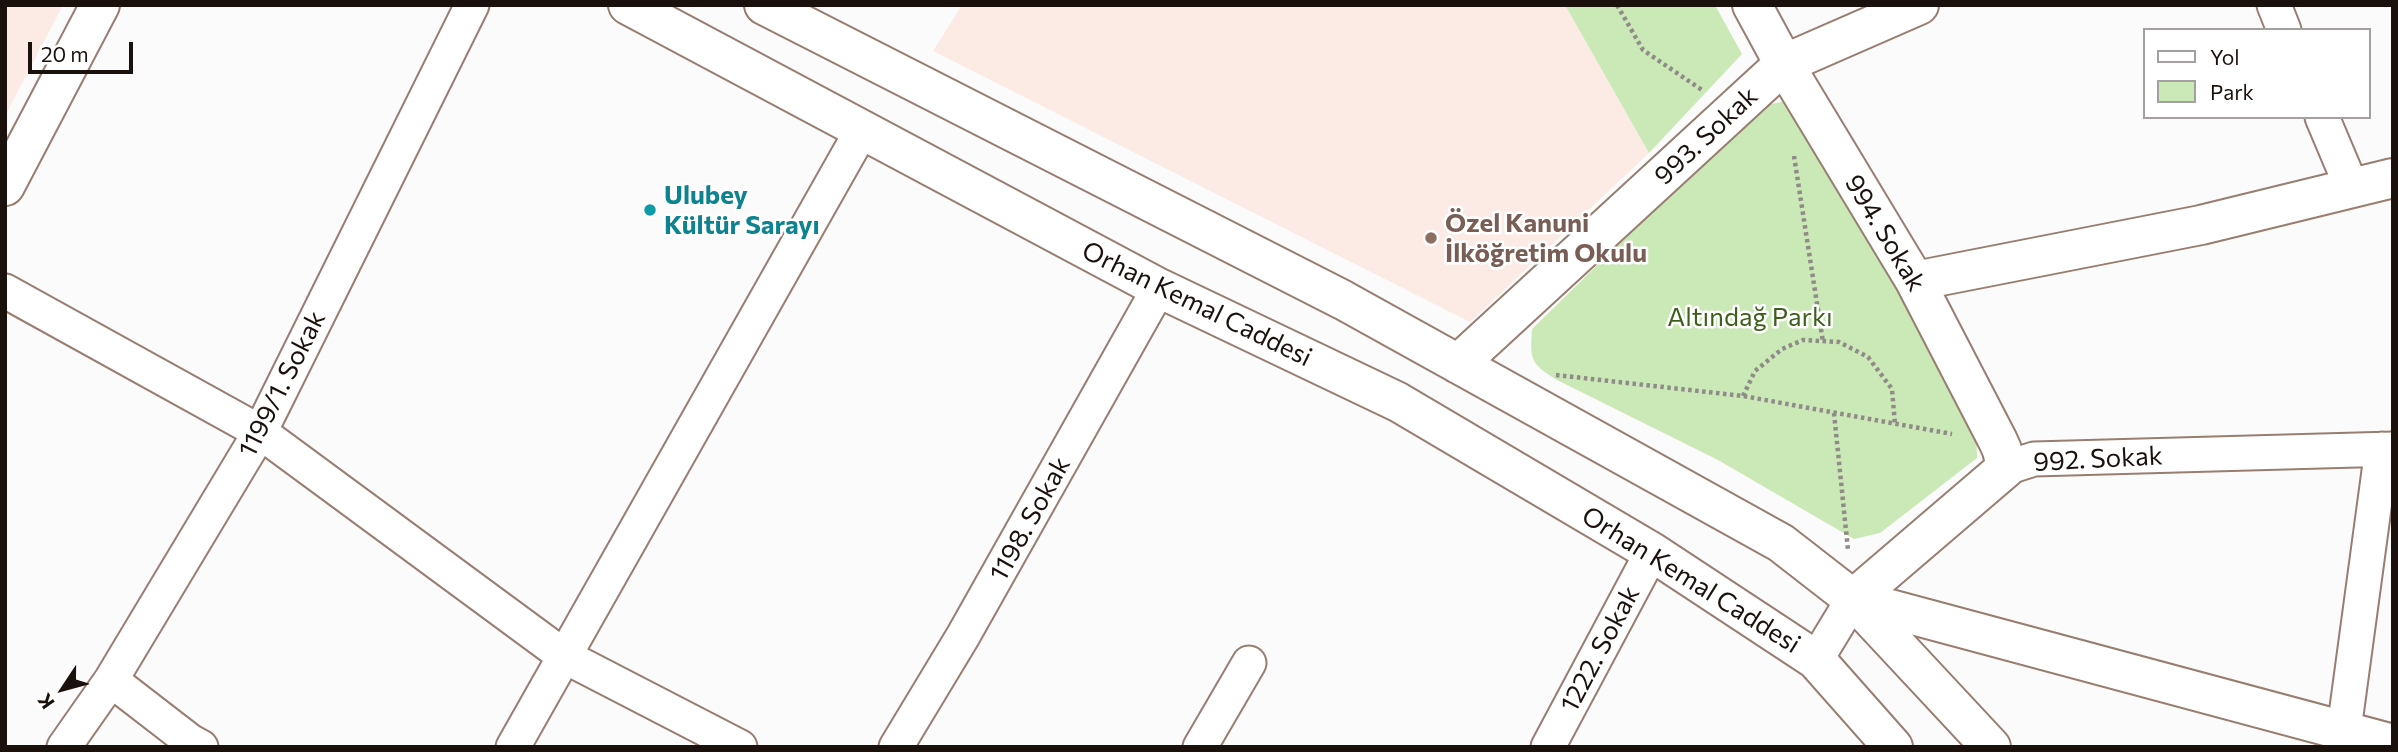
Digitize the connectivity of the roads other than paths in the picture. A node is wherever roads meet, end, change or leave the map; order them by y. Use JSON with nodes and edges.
{"nodes":[{"id":1,"x":100,"y":5,"type":"edge"},
{"id":2,"x":472,"y":5,"type":"edge"},
{"id":3,"x":628,"y":5,"type":"edge"},
{"id":4,"x":764,"y":5,"type":"edge"},
{"id":5,"x":1752,"y":5,"type":"edge"},
{"id":6,"x":1919,"y":5,"type":"edge"},
{"id":7,"x":2274,"y":5,"type":"edge"},
{"id":8,"x":2283,"y":28,"type":"edge"},
{"id":9,"x":1784,"y":64,"type":"junction"},
{"id":10,"x":2323,"y":119,"type":"edge"},
{"id":11,"x":862,"y":130,"type":"junction"},
{"id":12,"x":2393,"y":178,"type":"edge"},
{"id":13,"x":5,"y":186,"type":"edge"},
{"id":14,"x":2352,"y":188,"type":"junction"},
{"id":15,"x":1915,"y":281,"type":"junction"},
{"id":16,"x":1159,"y":288,"type":"junction"},
{"id":17,"x":5,"y":291,"type":"edge"},
{"id":18,"x":1458,"y":364,"type":"junction"},
{"id":19,"x":260,"y":432,"type":"junction"},
{"id":20,"x":2387,"y":449,"type":"edge"},
{"id":21,"x":2002,"y":454,"type":"junction"},
{"id":22,"x":1652,"y":552,"type":"junction"},
{"id":23,"x":1853,"y":599,"type":"junction"},
{"id":24,"x":564,"y":656,"type":"junction"},
{"id":25,"x":1816,"y":660,"type":"junction"},
{"id":26,"x":1249,"y":663,"type":"dead end"},
{"id":27,"x":111,"y":680,"type":"junction"},
{"id":28,"x":2344,"y":730,"type":"junction"},
{"id":29,"x":2393,"y":744,"type":"edge"},
{"id":30,"x":193,"y":745,"type":"edge"},
{"id":31,"x":64,"y":747,"type":"edge"},
{"id":32,"x":513,"y":747,"type":"edge"},
{"id":33,"x":740,"y":747,"type":"edge"},
{"id":34,"x":896,"y":747,"type":"edge"},
{"id":35,"x":1200,"y":747,"type":"edge"},
{"id":36,"x":1548,"y":747,"type":"edge"},
{"id":37,"x":1893,"y":747,"type":"edge"},
{"id":38,"x":1992,"y":747,"type":"edge"}],
"edges":[{"from":1,"to":13,"type":"main road"},
{"from":2,"to":19,"type":"street","name":"1199/1. Sokak"},
{"from":3,"to":11,"type":"main road","name":"Orhan Kemal Caddesi"},
{"from":4,"to":18,"type":"main road"},
{"from":5,"to":9,"type":"main road","name":"994. Sokak"},
{"from":6,"to":9,"type":"main road","name":"993. Sokak"},
{"from":7,"to":8,"type":"street"},
{"from":9,"to":15,"type":"main road","name":"994. Sokak"},
{"from":9,"to":18,"type":"main road","name":"993. Sokak"},
{"from":10,"to":14,"type":"street"},
{"from":11,"to":16,"type":"main road","name":"Orhan Kemal Caddesi"},
{"from":11,"to":24,"type":"street"},
{"from":12,"to":14,"type":"main road"},
{"from":14,"to":15,"type":"main road"},
{"from":15,"to":21,"type":"main road","name":"994. Sokak"},
{"from":16,"to":22,"type":"main road","name":"Orhan Kemal Caddesi"},
{"from":16,"to":34,"type":"street","name":"1198. Sokak"},
{"from":17,"to":19,"type":"street"},
{"from":18,"to":23,"type":"main road"},
{"from":19,"to":24,"type":"street"},
{"from":19,"to":27,"type":"street","name":"1199/1. Sokak"},
{"from":20,"to":21,"type":"street","name":"992. Sokak"},
{"from":20,"to":28,"type":"street"},
{"from":21,"to":23,"type":"main road","name":"992. Sokak"},
{"from":22,"to":25,"type":"main road","name":"Orhan Kemal Caddesi"},
{"from":22,"to":36,"type":"street","name":"1222. Sokak"},
{"from":23,"to":25,"type":"street","name":"Orhan Kemal Caddesi"},
{"from":23,"to":28,"type":"main road"},
{"from":23,"to":38,"type":"main road"},
{"from":24,"to":32,"type":"street"},
{"from":24,"to":33,"type":"street"},
{"from":25,"to":37,"type":"main road"},
{"from":26,"to":35,"type":"street"},
{"from":27,"to":30,"type":"street"},
{"from":27,"to":31,"type":"street","name":"1199/1. Sokak"},
{"from":28,"to":29,"type":"main road"}]}
